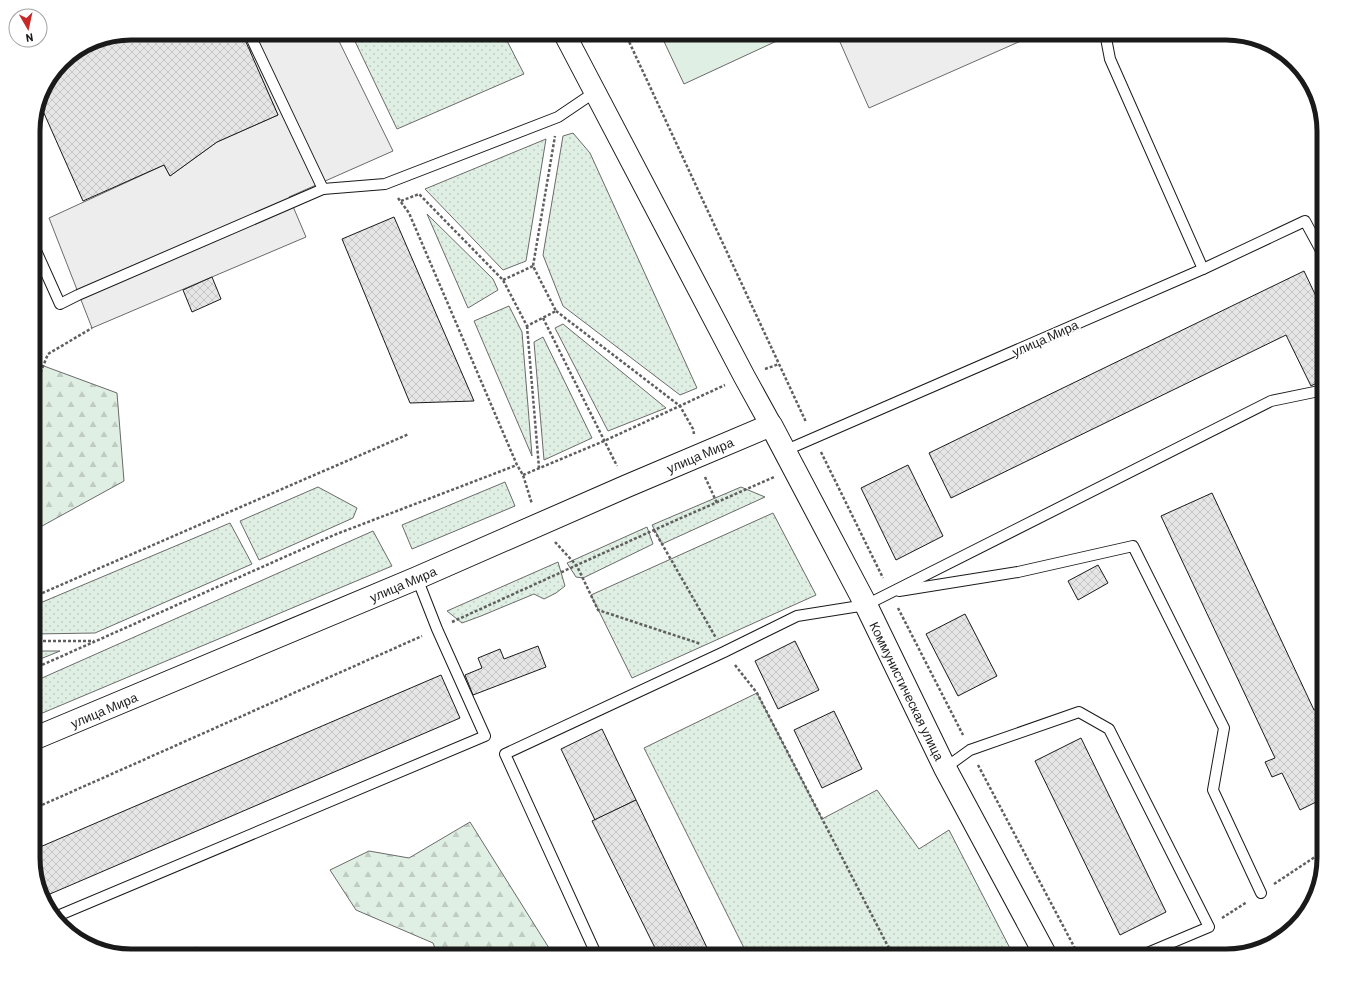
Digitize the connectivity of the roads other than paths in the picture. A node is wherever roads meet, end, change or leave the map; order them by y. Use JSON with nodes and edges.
{"nodes":[{"id":1,"x":252,"y":40,"type":"edge"},
{"id":2,"x":568,"y":40,"type":"edge"},
{"id":3,"x":1106,"y":40,"type":"edge"},
{"id":4,"x":595,"y":92,"type":"junction"},
{"id":5,"x":323,"y":189,"type":"junction"},
{"id":6,"x":1317,"y":243,"type":"edge"},
{"id":7,"x":40,"y":260,"type":"edge"},
{"id":8,"x":1203,"y":269,"type":"junction"},
{"id":9,"x":1317,"y":391,"type":"edge"},
{"id":10,"x":771,"y":425,"type":"junction"},
{"id":11,"x":789,"y":460,"type":"junction"},
{"id":12,"x":417,"y":578,"type":"junction"},
{"id":13,"x":890,"y":592,"type":"junction"},
{"id":14,"x":866,"y":605,"type":"junction"},
{"id":15,"x":40,"y":736,"type":"edge"},
{"id":16,"x":945,"y":768,"type":"junction"},
{"id":17,"x":1261,"y":893,"type":"dead end"},
{"id":18,"x":60,"y":915,"type":"edge"},
{"id":19,"x":593,"y":949,"type":"edge"},
{"id":20,"x":1042,"y":949,"type":"edge"},
{"id":21,"x":1157,"y":949,"type":"edge"}],
"edges":[{"from":1,"to":5,"type":"lane"},
{"from":2,"to":4,"type":"street"},
{"from":3,"to":8,"type":"lane"},
{"from":4,"to":5,"type":"lane"},
{"from":4,"to":10,"type":"street"},
{"from":5,"to":7,"type":"lane"},
{"from":6,"to":8,"type":"lane","name":"улица Мира"},
{"from":8,"to":11,"type":"lane","name":"улица Мира"},
{"from":9,"to":13,"type":"lane"},
{"from":10,"to":11,"type":"street","name":"Коммунистическая улица"},
{"from":10,"to":12,"type":"street","name":"улица Мира"},
{"from":11,"to":14,"type":"street","name":"Коммунистическая улица"},
{"from":12,"to":15,"type":"street","name":"улица Мира"},
{"from":12,"to":18,"type":"lane"},
{"from":13,"to":14,"type":"lane"},
{"from":13,"to":17,"type":"lane"},
{"from":14,"to":16,"type":"street","name":"Коммунистическая улица"},
{"from":14,"to":19,"type":"lane"},
{"from":16,"to":20,"type":"street","name":"Коммунистическая улица"},
{"from":16,"to":21,"type":"lane"}]}
